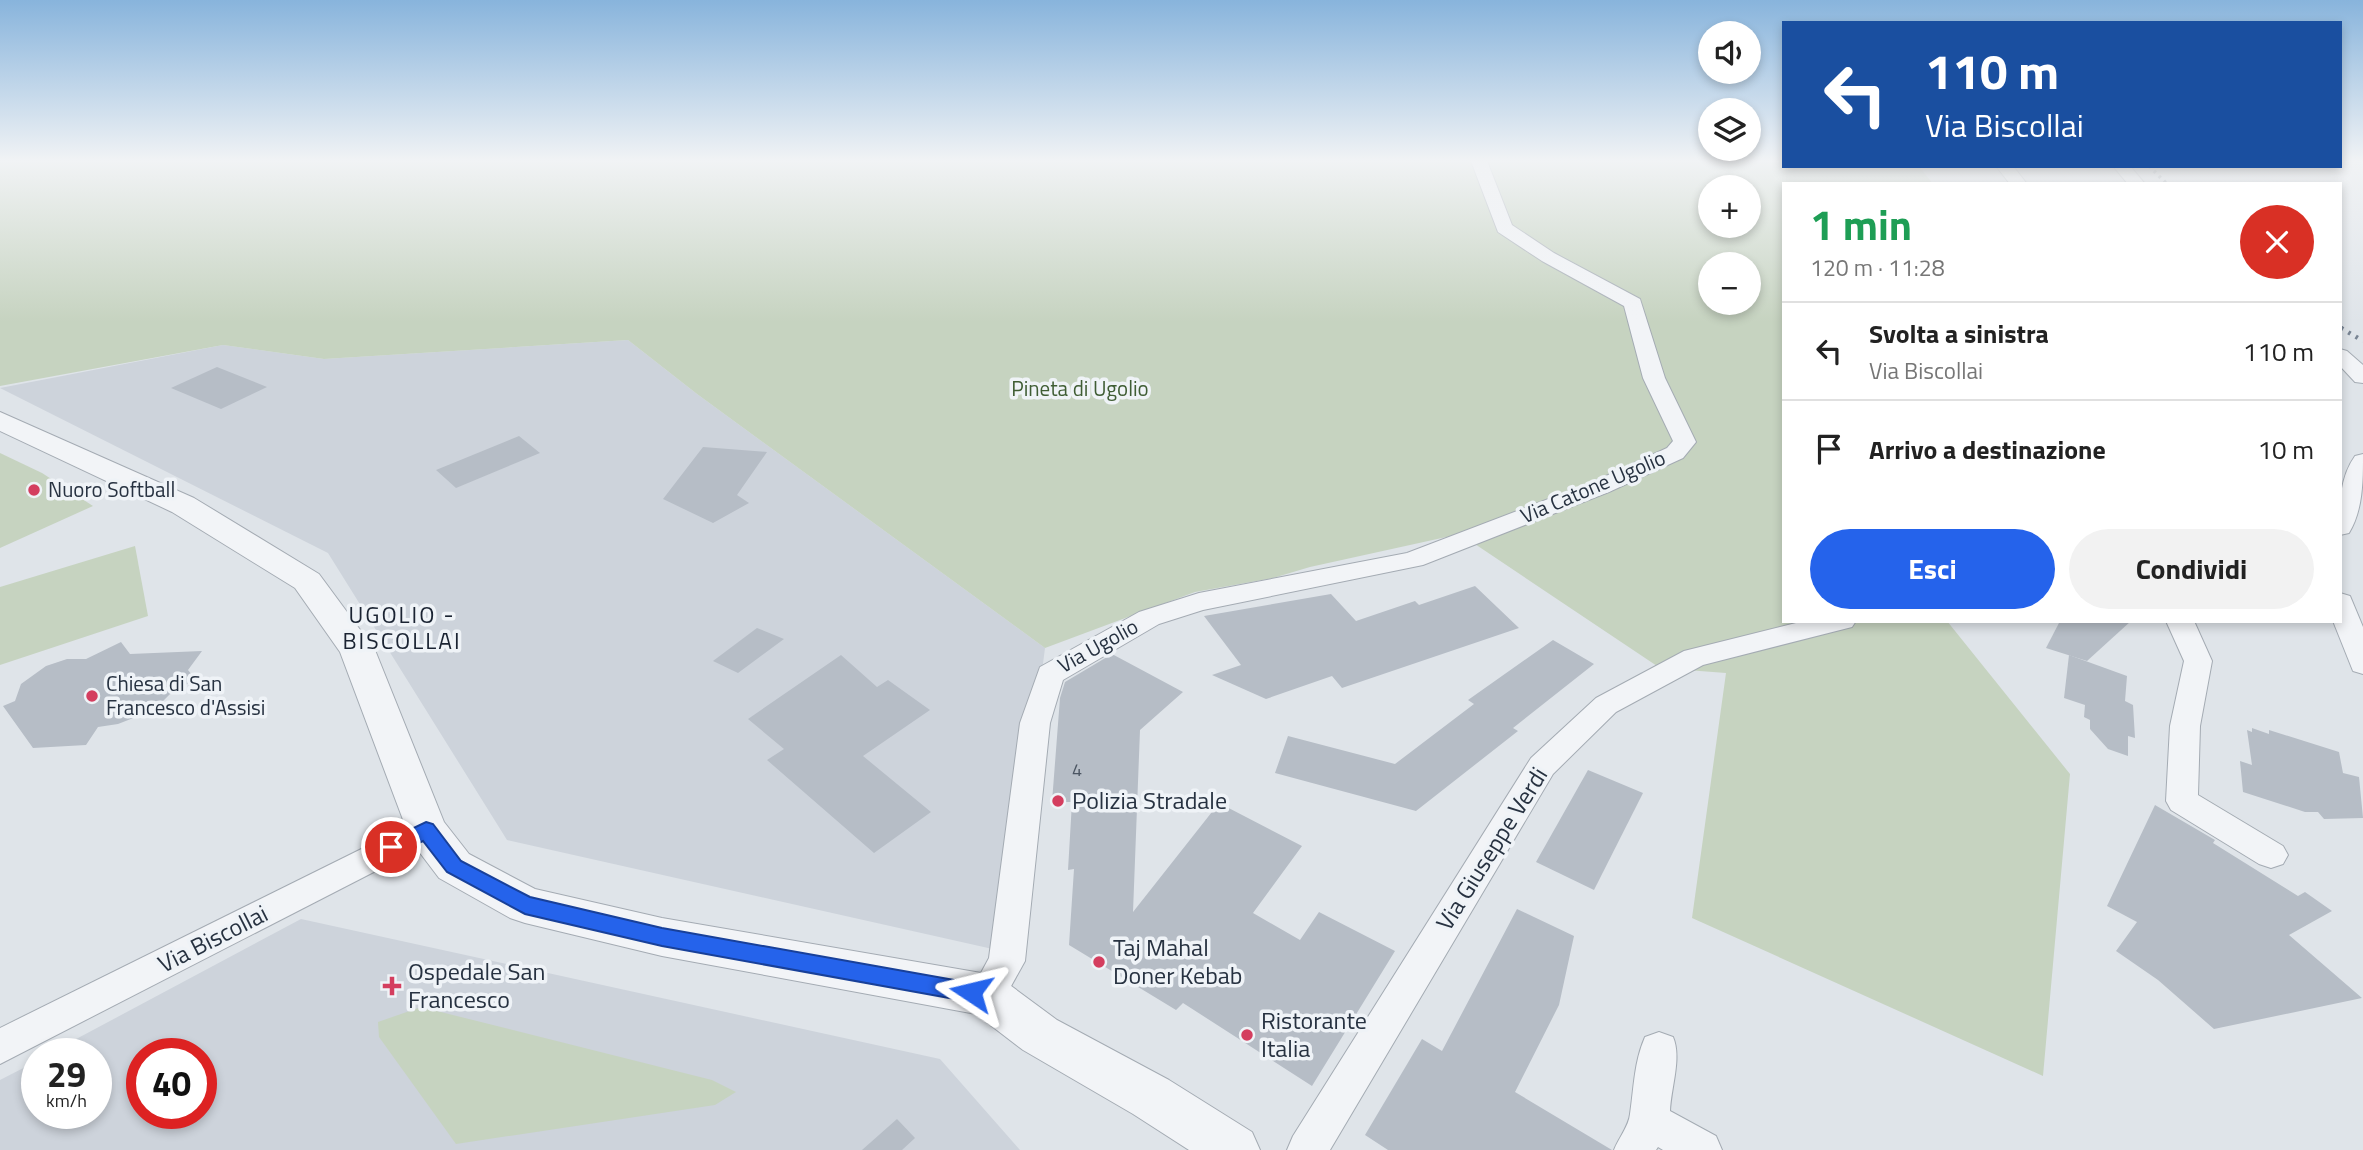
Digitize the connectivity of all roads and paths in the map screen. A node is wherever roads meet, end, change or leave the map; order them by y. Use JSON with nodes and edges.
{"nodes":[{"id":1,"x":1499,"y":215,"type":"edge"},
{"id":2,"x":2342,"y":357,"type":"edge"},
{"id":3,"x":2363,"y":377,"type":"edge"},
{"id":4,"x":0,"y":420,"type":"edge"},
{"id":5,"x":2363,"y":461,"type":"edge"},
{"id":6,"x":2342,"y":522,"type":"edge"},
{"id":7,"x":1467,"y":539,"type":"joint"},
{"id":8,"x":2342,"y":607,"type":"edge"},
{"id":9,"x":1834,"y":623,"type":"edge"},
{"id":10,"x":2180,"y":623,"type":"edge"},
{"id":11,"x":2363,"y":664,"type":"edge"},
{"id":12,"x":426,"y":830,"type":"junction"},
{"id":13,"x":2270,"y":855,"type":"dead end"},
{"id":14,"x":987,"y":995,"type":"junction"},
{"id":15,"x":0,"y":1047,"type":"edge"},
{"id":16,"x":1659,"y":1049,"type":"dead end"},
{"id":17,"x":1642,"y":1135,"type":"edge"},
{"id":18,"x":1234,"y":1150,"type":"edge"},
{"id":19,"x":1307,"y":1150,"type":"edge"},
{"id":20,"x":1702,"y":1150,"type":"edge"}],
"edges":[{"from":1,"to":7,"type":"street","name":"Via Catone Ugolio"},
{"from":2,"to":3,"type":"street"},
{"from":4,"to":12,"type":"street"},
{"from":5,"to":6,"type":"street"},
{"from":7,"to":14,"type":"street","name":"Via Ugolio"},
{"from":8,"to":11,"type":"street"},
{"from":9,"to":19,"type":"street","name":"Via Giuseppe Verdi"},
{"from":10,"to":13,"type":"street"},
{"from":12,"to":14,"type":"street"},
{"from":12,"to":15,"type":"street","name":"Via Biscollai"},
{"from":14,"to":18,"type":"street"},
{"from":16,"to":17,"type":"street"},
{"from":17,"to":20,"type":"street"}]}
